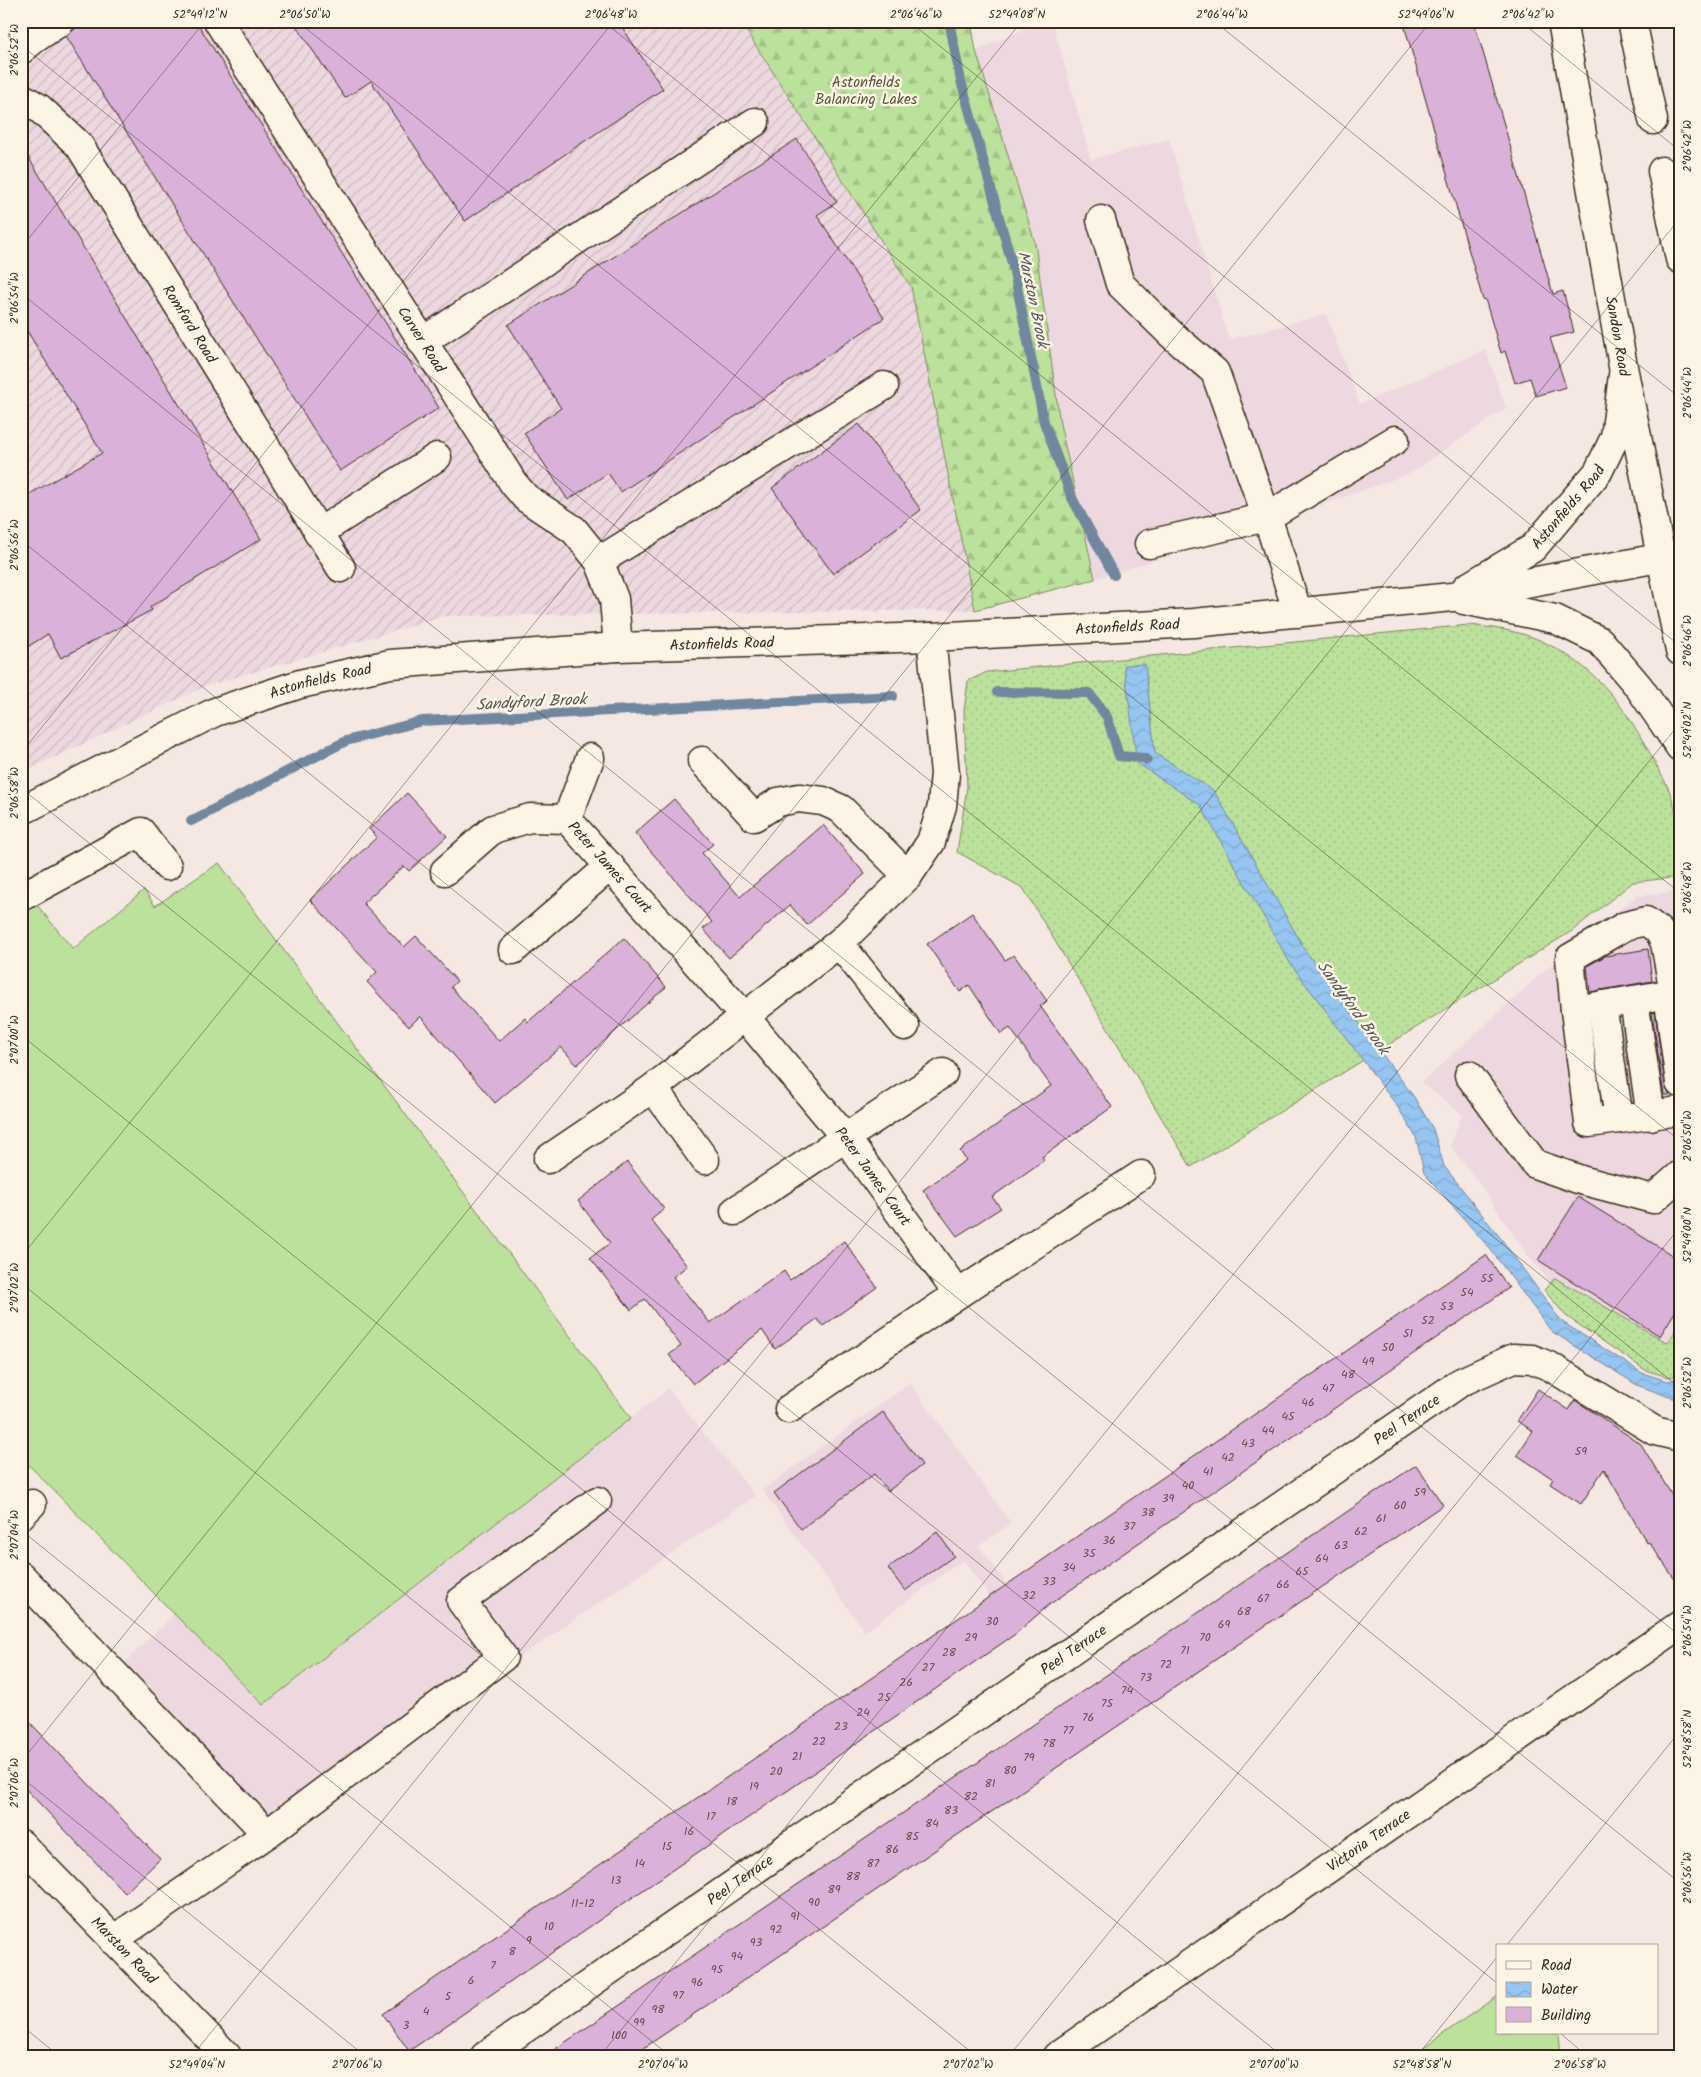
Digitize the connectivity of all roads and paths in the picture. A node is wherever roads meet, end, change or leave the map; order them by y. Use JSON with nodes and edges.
{"nodes":[{"id":1,"x":61,"y":21,"type":"edge"},
{"id":2,"x":1562,"y":21,"type":"edge"},
{"id":3,"x":1632,"y":21,"type":"edge"},
{"id":4,"x":229,"y":25,"type":"edge"},
{"id":5,"x":21,"y":50,"type":"edge"},
{"id":6,"x":21,"y":97,"type":"edge"},
{"id":7,"x":1653,"y":120,"type":"dead end"},
{"id":8,"x":755,"y":122,"type":"dead end"},
{"id":9,"x":1662,"y":171,"type":"dead end"},
{"id":10,"x":1101,"y":220,"type":"dead end"},
{"id":11,"x":1680,"y":259,"type":"edge"},
{"id":12,"x":422,"y":342,"type":"junction"},
{"id":13,"x":1624,"y":372,"type":"junction"},
{"id":14,"x":884,"y":386,"type":"dead end"},
{"id":15,"x":1395,"y":440,"type":"dead end"},
{"id":16,"x":437,"y":457,"type":"dead end"},
{"id":17,"x":1267,"y":517,"type":"junction"},
{"id":18,"x":318,"y":533,"type":"junction"},
{"id":19,"x":1149,"y":544,"type":"dead end"},
{"id":20,"x":1670,"y":555,"type":"edge"},
{"id":21,"x":599,"y":560,"type":"junction"},
{"id":22,"x":341,"y":568,"type":"dead end"},
{"id":23,"x":1452,"y":597,"type":"junction"},
{"id":24,"x":1298,"y":613,"type":"junction"},
{"id":25,"x":931,"y":636,"type":"junction"},
{"id":26,"x":618,"y":647,"type":"junction"},
{"id":27,"x":1680,"y":651,"type":"edge"},
{"id":28,"x":1680,"y":747,"type":"edge"},
{"id":29,"x":590,"y":758,"type":"dead end"},
{"id":30,"x":702,"y":762,"type":"dead end"},
{"id":31,"x":21,"y":811,"type":"edge"},
{"id":32,"x":567,"y":820,"type":"junction"},
{"id":33,"x":167,"y":866,"type":"dead end"},
{"id":34,"x":610,"y":866,"type":"junction"},
{"id":35,"x":446,"y":871,"type":"dead end"},
{"id":36,"x":908,"y":876,"type":"junction"},
{"id":37,"x":21,"y":897,"type":"edge"},
{"id":38,"x":840,"y":943,"type":"junction"},
{"id":39,"x":513,"y":950,"type":"dead end"},
{"id":40,"x":1674,"y":993,"type":"edge"},
{"id":41,"x":1634,"y":1000,"type":"junction"},
{"id":42,"x":1602,"y":1005,"type":"junction"},
{"id":43,"x":1576,"y":1010,"type":"junction"},
{"id":44,"x":745,"y":1018,"type":"junction"},
{"id":45,"x":905,"y":1026,"type":"dead end"},
{"id":46,"x":943,"y":1073,"type":"dead end"},
{"id":47,"x":1469,"y":1075,"type":"dead end"},
{"id":48,"x":1680,"y":1083,"type":"edge"},
{"id":49,"x":653,"y":1088,"type":"junction"},
{"id":50,"x":1680,"y":1111,"type":"edge"},
{"id":51,"x":1651,"y":1116,"type":"junction"},
{"id":52,"x":1619,"y":1119,"type":"junction"},
{"id":53,"x":845,"y":1137,"type":"junction"},
{"id":54,"x":548,"y":1159,"type":"dead end"},
{"id":55,"x":705,"y":1160,"type":"dead end"},
{"id":56,"x":1141,"y":1175,"type":"dead end"},
{"id":57,"x":1680,"y":1175,"type":"edge"},
{"id":58,"x":735,"y":1211,"type":"dead end"},
{"id":59,"x":958,"y":1294,"type":"junction"},
{"id":60,"x":789,"y":1409,"type":"dead end"},
{"id":61,"x":1680,"y":1437,"type":"edge"},
{"id":62,"x":597,"y":1500,"type":"dead end"},
{"id":63,"x":21,"y":1576,"type":"edge"},
{"id":64,"x":1680,"y":1625,"type":"edge"},
{"id":65,"x":267,"y":1834,"type":"junction"},
{"id":66,"x":21,"y":1844,"type":"edge"},
{"id":67,"x":113,"y":1940,"type":"junction"},
{"id":68,"x":227,"y":2056,"type":"edge"},
{"id":69,"x":485,"y":2056,"type":"edge"},
{"id":70,"x":1057,"y":2056,"type":"edge"}],
"edges":[{"from":1,"to":5,"type":"street"},
{"from":2,"to":13,"type":"street","name":"Sandon Road"},
{"from":3,"to":7,"type":"street"},
{"from":4,"to":12,"type":"street","name":"Carver Road"},
{"from":6,"to":18,"type":"street","name":"Romford Road"},
{"from":8,"to":12,"type":"street"},
{"from":9,"to":11,"type":"street"},
{"from":10,"to":17,"type":"street"},
{"from":12,"to":21,"type":"street","name":"Carver Road"},
{"from":13,"to":20,"type":"street","name":"Sandon Road"},
{"from":13,"to":23,"type":"street","name":"Astonfields Road"},
{"from":14,"to":21,"type":"street"},
{"from":15,"to":17,"type":"street"},
{"from":16,"to":18,"type":"street"},
{"from":17,"to":19,"type":"street"},
{"from":17,"to":24,"type":"street"},
{"from":18,"to":22,"type":"street","name":"Romford Road"},
{"from":20,"to":23,"type":"street","name":"Astonfields Road"},
{"from":20,"to":27,"type":"street","name":"Sandon Road"},
{"from":21,"to":26,"type":"street","name":"Carver Road"},
{"from":23,"to":24,"type":"street","name":"Astonfields Road"},
{"from":23,"to":28,"type":"street","name":"Astonfields Road"},
{"from":24,"to":25,"type":"street","name":"Astonfields Road"},
{"from":25,"to":26,"type":"street","name":"Astonfields Road"},
{"from":25,"to":36,"type":"street"},
{"from":26,"to":31,"type":"street","name":"Astonfields Road"},
{"from":29,"to":32,"type":"street"},
{"from":30,"to":36,"type":"street"},
{"from":32,"to":34,"type":"street","name":"Peter James Court"},
{"from":32,"to":35,"type":"street","name":"Peter James Court"},
{"from":33,"to":37,"type":"street"},
{"from":34,"to":39,"type":"street"},
{"from":34,"to":44,"type":"street","name":"Peter James Court"},
{"from":36,"to":38,"type":"street"},
{"from":38,"to":44,"type":"street"},
{"from":38,"to":45,"type":"street"},
{"from":40,"to":41,"type":"street"},
{"from":40,"to":43,"type":"street"},
{"from":40,"to":48,"type":"street"},
{"from":41,"to":42,"type":"street"},
{"from":41,"to":51,"type":"street"},
{"from":42,"to":43,"type":"street"},
{"from":42,"to":52,"type":"street"},
{"from":43,"to":52,"type":"street"},
{"from":44,"to":49,"type":"street"},
{"from":44,"to":53,"type":"street","name":"Peter James Court"},
{"from":46,"to":53,"type":"street"},
{"from":47,"to":57,"type":"street"},
{"from":49,"to":54,"type":"street"},
{"from":49,"to":55,"type":"street"},
{"from":50,"to":51,"type":"street"},
{"from":51,"to":52,"type":"street"},
{"from":53,"to":58,"type":"street"},
{"from":53,"to":59,"type":"street","name":"Peter James Court"},
{"from":56,"to":59,"type":"street"},
{"from":59,"to":60,"type":"street"},
{"from":61,"to":69,"type":"street","name":"Peel Terrace"},
{"from":62,"to":65,"type":"street"},
{"from":63,"to":65,"type":"street"},
{"from":64,"to":70,"type":"street","name":"Victoria Terrace"},
{"from":65,"to":67,"type":"street"},
{"from":66,"to":67,"type":"street","name":"Marston Road"},
{"from":67,"to":68,"type":"street","name":"Marston Road"}]}
